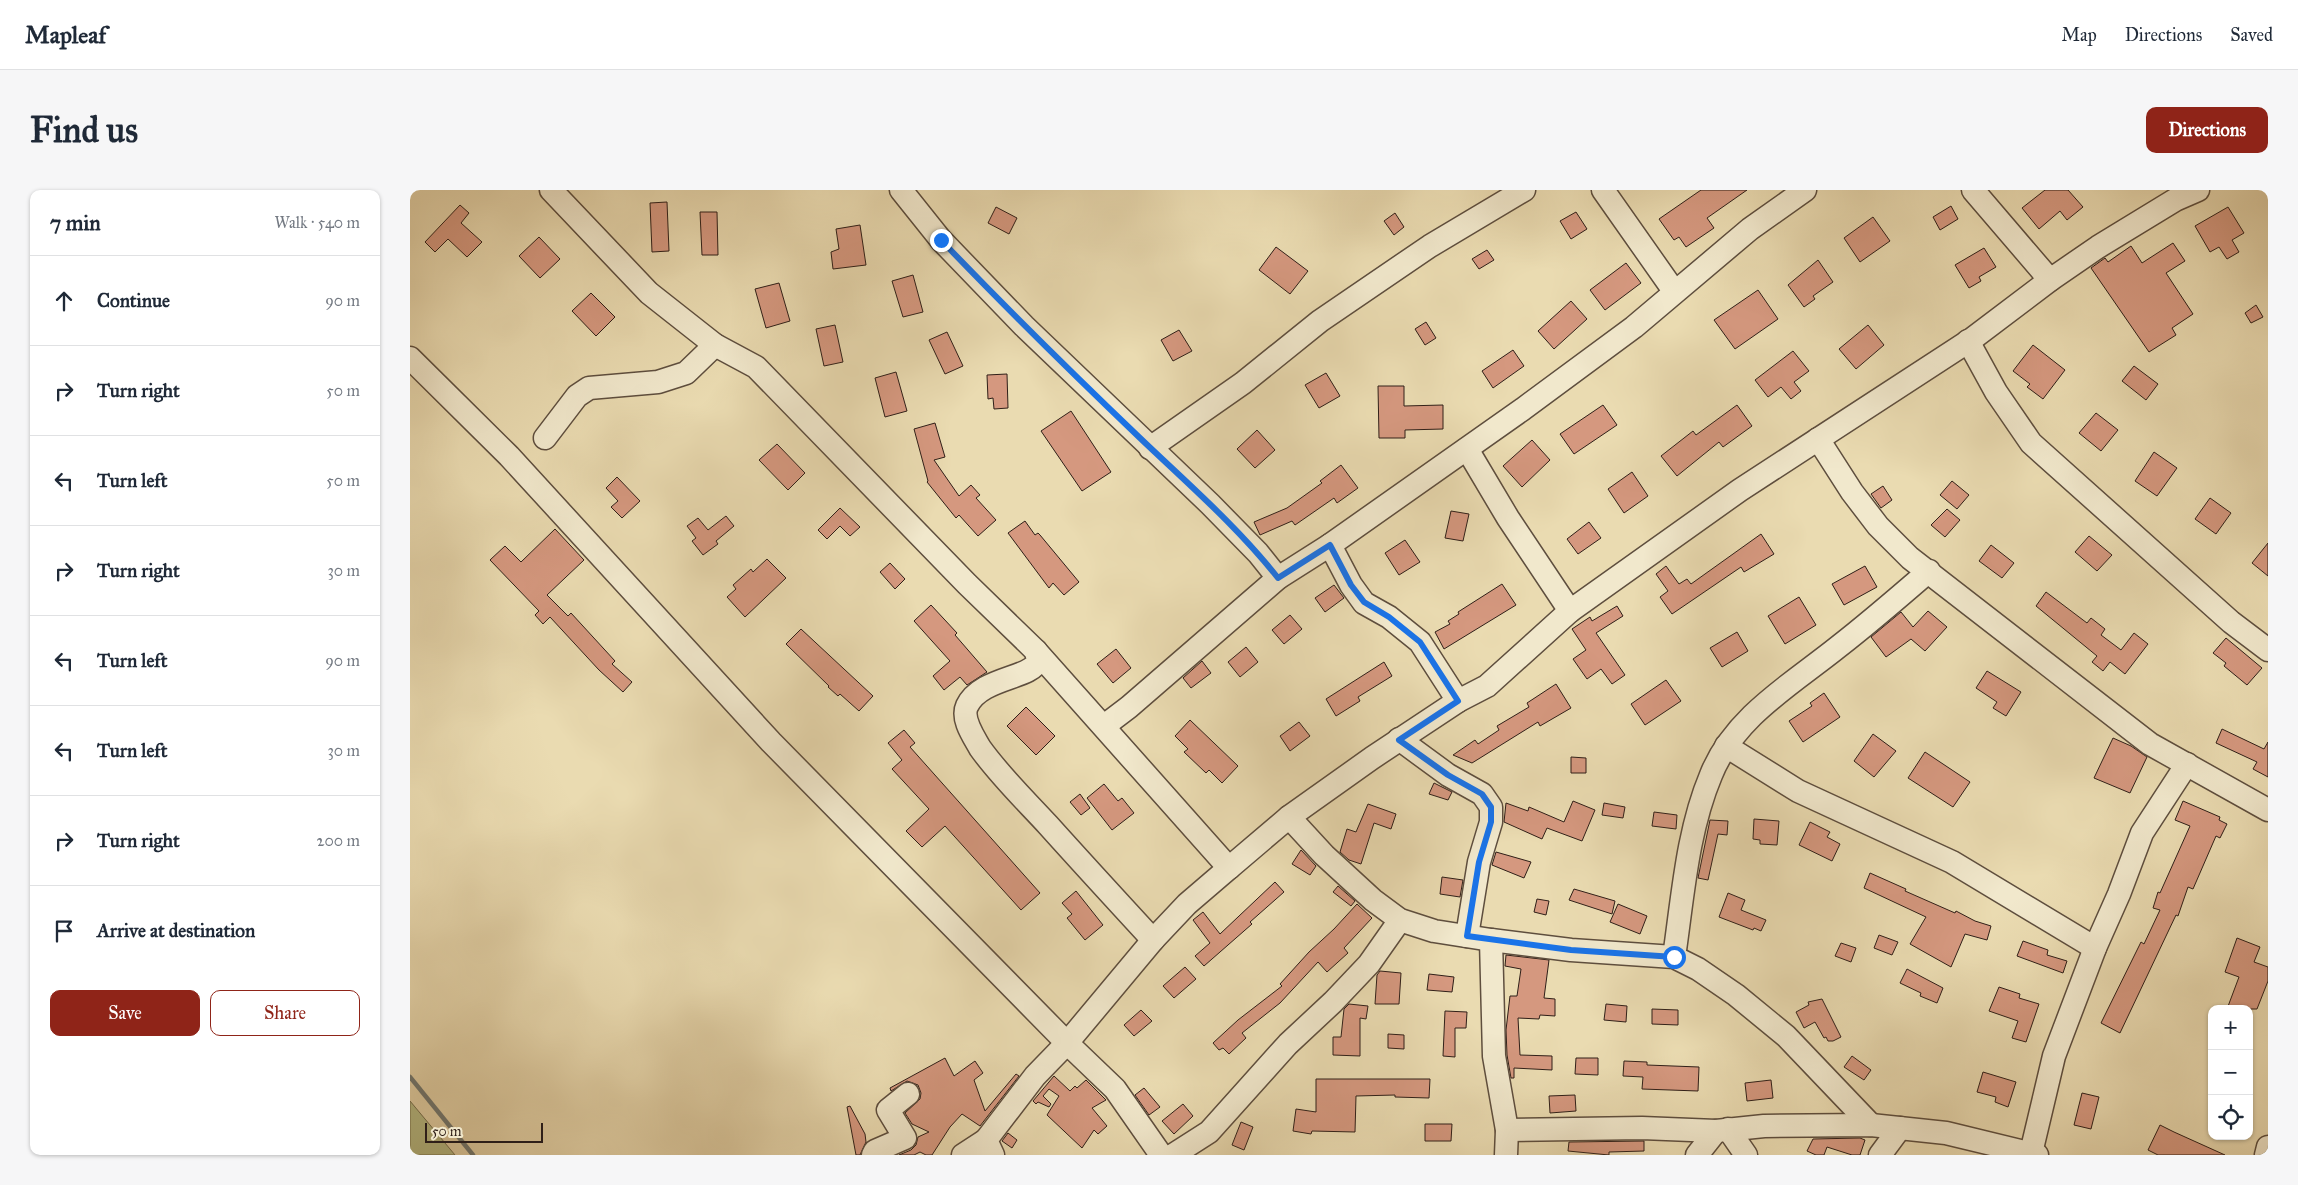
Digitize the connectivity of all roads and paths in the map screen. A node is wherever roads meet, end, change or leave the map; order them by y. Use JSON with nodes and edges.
{"nodes":[{"id":1,"x":552,"y":190,"type":"edge"},
{"id":2,"x":901,"y":190,"type":"edge"},
{"id":3,"x":1524,"y":190,"type":"edge"},
{"id":4,"x":1603,"y":190,"type":"edge"},
{"id":5,"x":1805,"y":190,"type":"edge"},
{"id":6,"x":1973,"y":190,"type":"edge"},
{"id":7,"x":2198,"y":190,"type":"edge"},
{"id":8,"x":2180,"y":195,"type":"edge"},
{"id":9,"x":2050,"y":280,"type":"junction"},
{"id":10,"x":1674,"y":291,"type":"junction"},
{"id":11,"x":1968,"y":341,"type":"junction"},
{"id":12,"x":715,"y":345,"type":"junction"},
{"id":13,"x":410,"y":358,"type":"edge"},
{"id":14,"x":544,"y":438,"type":"dead end"},
{"id":15,"x":1818,"y":439,"type":"junction"},
{"id":16,"x":1150,"y":448,"type":"junction"},
{"id":17,"x":1467,"y":449,"type":"junction"},
{"id":18,"x":1330,"y":545,"type":"junction"},
{"id":19,"x":1929,"y":572,"type":"junction"},
{"id":20,"x":1278,"y":578,"type":"junction"},
{"id":21,"x":1570,"y":611,"type":"junction"},
{"id":22,"x":2268,"y":650,"type":"edge"},
{"id":23,"x":1036,"y":651,"type":"junction"},
{"id":24,"x":1458,"y":701,"type":"junction"},
{"id":25,"x":1104,"y":726,"type":"junction"},
{"id":26,"x":1399,"y":740,"type":"junction"},
{"id":27,"x":1726,"y":746,"type":"junction"},
{"id":28,"x":2187,"y":764,"type":"junction"},
{"id":29,"x":2268,"y":810,"type":"edge"},
{"id":30,"x":1289,"y":817,"type":"junction"},
{"id":31,"x":1230,"y":868,"type":"junction"},
{"id":32,"x":1400,"y":920,"type":"junction"},
{"id":33,"x":1467,"y":936,"type":"junction"},
{"id":34,"x":1153,"y":940,"type":"junction"},
{"id":35,"x":1491,"y":940,"type":"junction"},
{"id":36,"x":2095,"y":948,"type":"junction"},
{"id":37,"x":1674,"y":957,"type":"junction"},
{"id":38,"x":1067,"y":1043,"type":"junction"},
{"id":39,"x":908,"y":1094,"type":"dead end"},
{"id":40,"x":1871,"y":1125,"type":"junction"},
{"id":41,"x":1900,"y":1128,"type":"junction"},
{"id":42,"x":1508,"y":1130,"type":"junction"},
{"id":43,"x":1722,"y":1130,"type":"junction"},
{"id":44,"x":989,"y":1147,"type":"edge"},
{"id":45,"x":2268,"y":1147,"type":"edge"},
{"id":46,"x":2034,"y":1154,"type":"edge"},
{"id":47,"x":874,"y":1155,"type":"edge"},
{"id":48,"x":963,"y":1155,"type":"edge"},
{"id":49,"x":1161,"y":1155,"type":"edge"},
{"id":50,"x":1173,"y":1155,"type":"edge"},
{"id":51,"x":1506,"y":1155,"type":"edge"},
{"id":52,"x":1697,"y":1155,"type":"edge"},
{"id":53,"x":1746,"y":1155,"type":"edge"},
{"id":54,"x":1880,"y":1155,"type":"edge"},
{"id":55,"x":2266,"y":1155,"type":"edge"}],
"edges":[{"from":1,"to":12,"type":"street"},
{"from":2,"to":16,"type":"street"},
{"from":3,"to":16,"type":"street"},
{"from":4,"to":10,"type":"street"},
{"from":5,"to":10,"type":"street"},
{"from":6,"to":9,"type":"street"},
{"from":7,"to":8,"type":"street"},
{"from":8,"to":9,"type":"street"},
{"from":9,"to":11,"type":"street"},
{"from":10,"to":17,"type":"street"},
{"from":11,"to":15,"type":"street"},
{"from":11,"to":22,"type":"street"},
{"from":12,"to":14,"type":"street"},
{"from":12,"to":23,"type":"street"},
{"from":13,"to":38,"type":"street"},
{"from":15,"to":19,"type":"street"},
{"from":15,"to":21,"type":"street"},
{"from":16,"to":20,"type":"street"},
{"from":17,"to":18,"type":"street"},
{"from":17,"to":21,"type":"street"},
{"from":18,"to":20,"type":"street"},
{"from":18,"to":24,"type":"street"},
{"from":19,"to":27,"type":"street"},
{"from":19,"to":28,"type":"street"},
{"from":20,"to":25,"type":"street"},
{"from":21,"to":24,"type":"street"},
{"from":23,"to":25,"type":"street"},
{"from":23,"to":34,"type":"street"},
{"from":24,"to":26,"type":"street"},
{"from":25,"to":31,"type":"street"},
{"from":26,"to":30,"type":"street"},
{"from":26,"to":33,"type":"street"},
{"from":27,"to":36,"type":"street"},
{"from":27,"to":37,"type":"street"},
{"from":28,"to":29,"type":"street"},
{"from":28,"to":36,"type":"street"},
{"from":30,"to":31,"type":"street"},
{"from":30,"to":32,"type":"street"},
{"from":31,"to":34,"type":"street"},
{"from":32,"to":33,"type":"street"},
{"from":32,"to":50,"type":"street"},
{"from":33,"to":35,"type":"street"},
{"from":34,"to":38,"type":"street"},
{"from":35,"to":37,"type":"street"},
{"from":35,"to":42,"type":"street"},
{"from":36,"to":46,"type":"street"},
{"from":37,"to":40,"type":"street"},
{"from":38,"to":44,"type":"street"},
{"from":38,"to":49,"type":"street"},
{"from":39,"to":47,"type":"street"},
{"from":40,"to":41,"type":"street"},
{"from":40,"to":43,"type":"street"},
{"from":41,"to":46,"type":"street"},
{"from":41,"to":54,"type":"street"},
{"from":42,"to":43,"type":"street"},
{"from":42,"to":51,"type":"street"},
{"from":43,"to":52,"type":"street"},
{"from":43,"to":53,"type":"street"},
{"from":44,"to":48,"type":"street"},
{"from":45,"to":55,"type":"street"}]}
